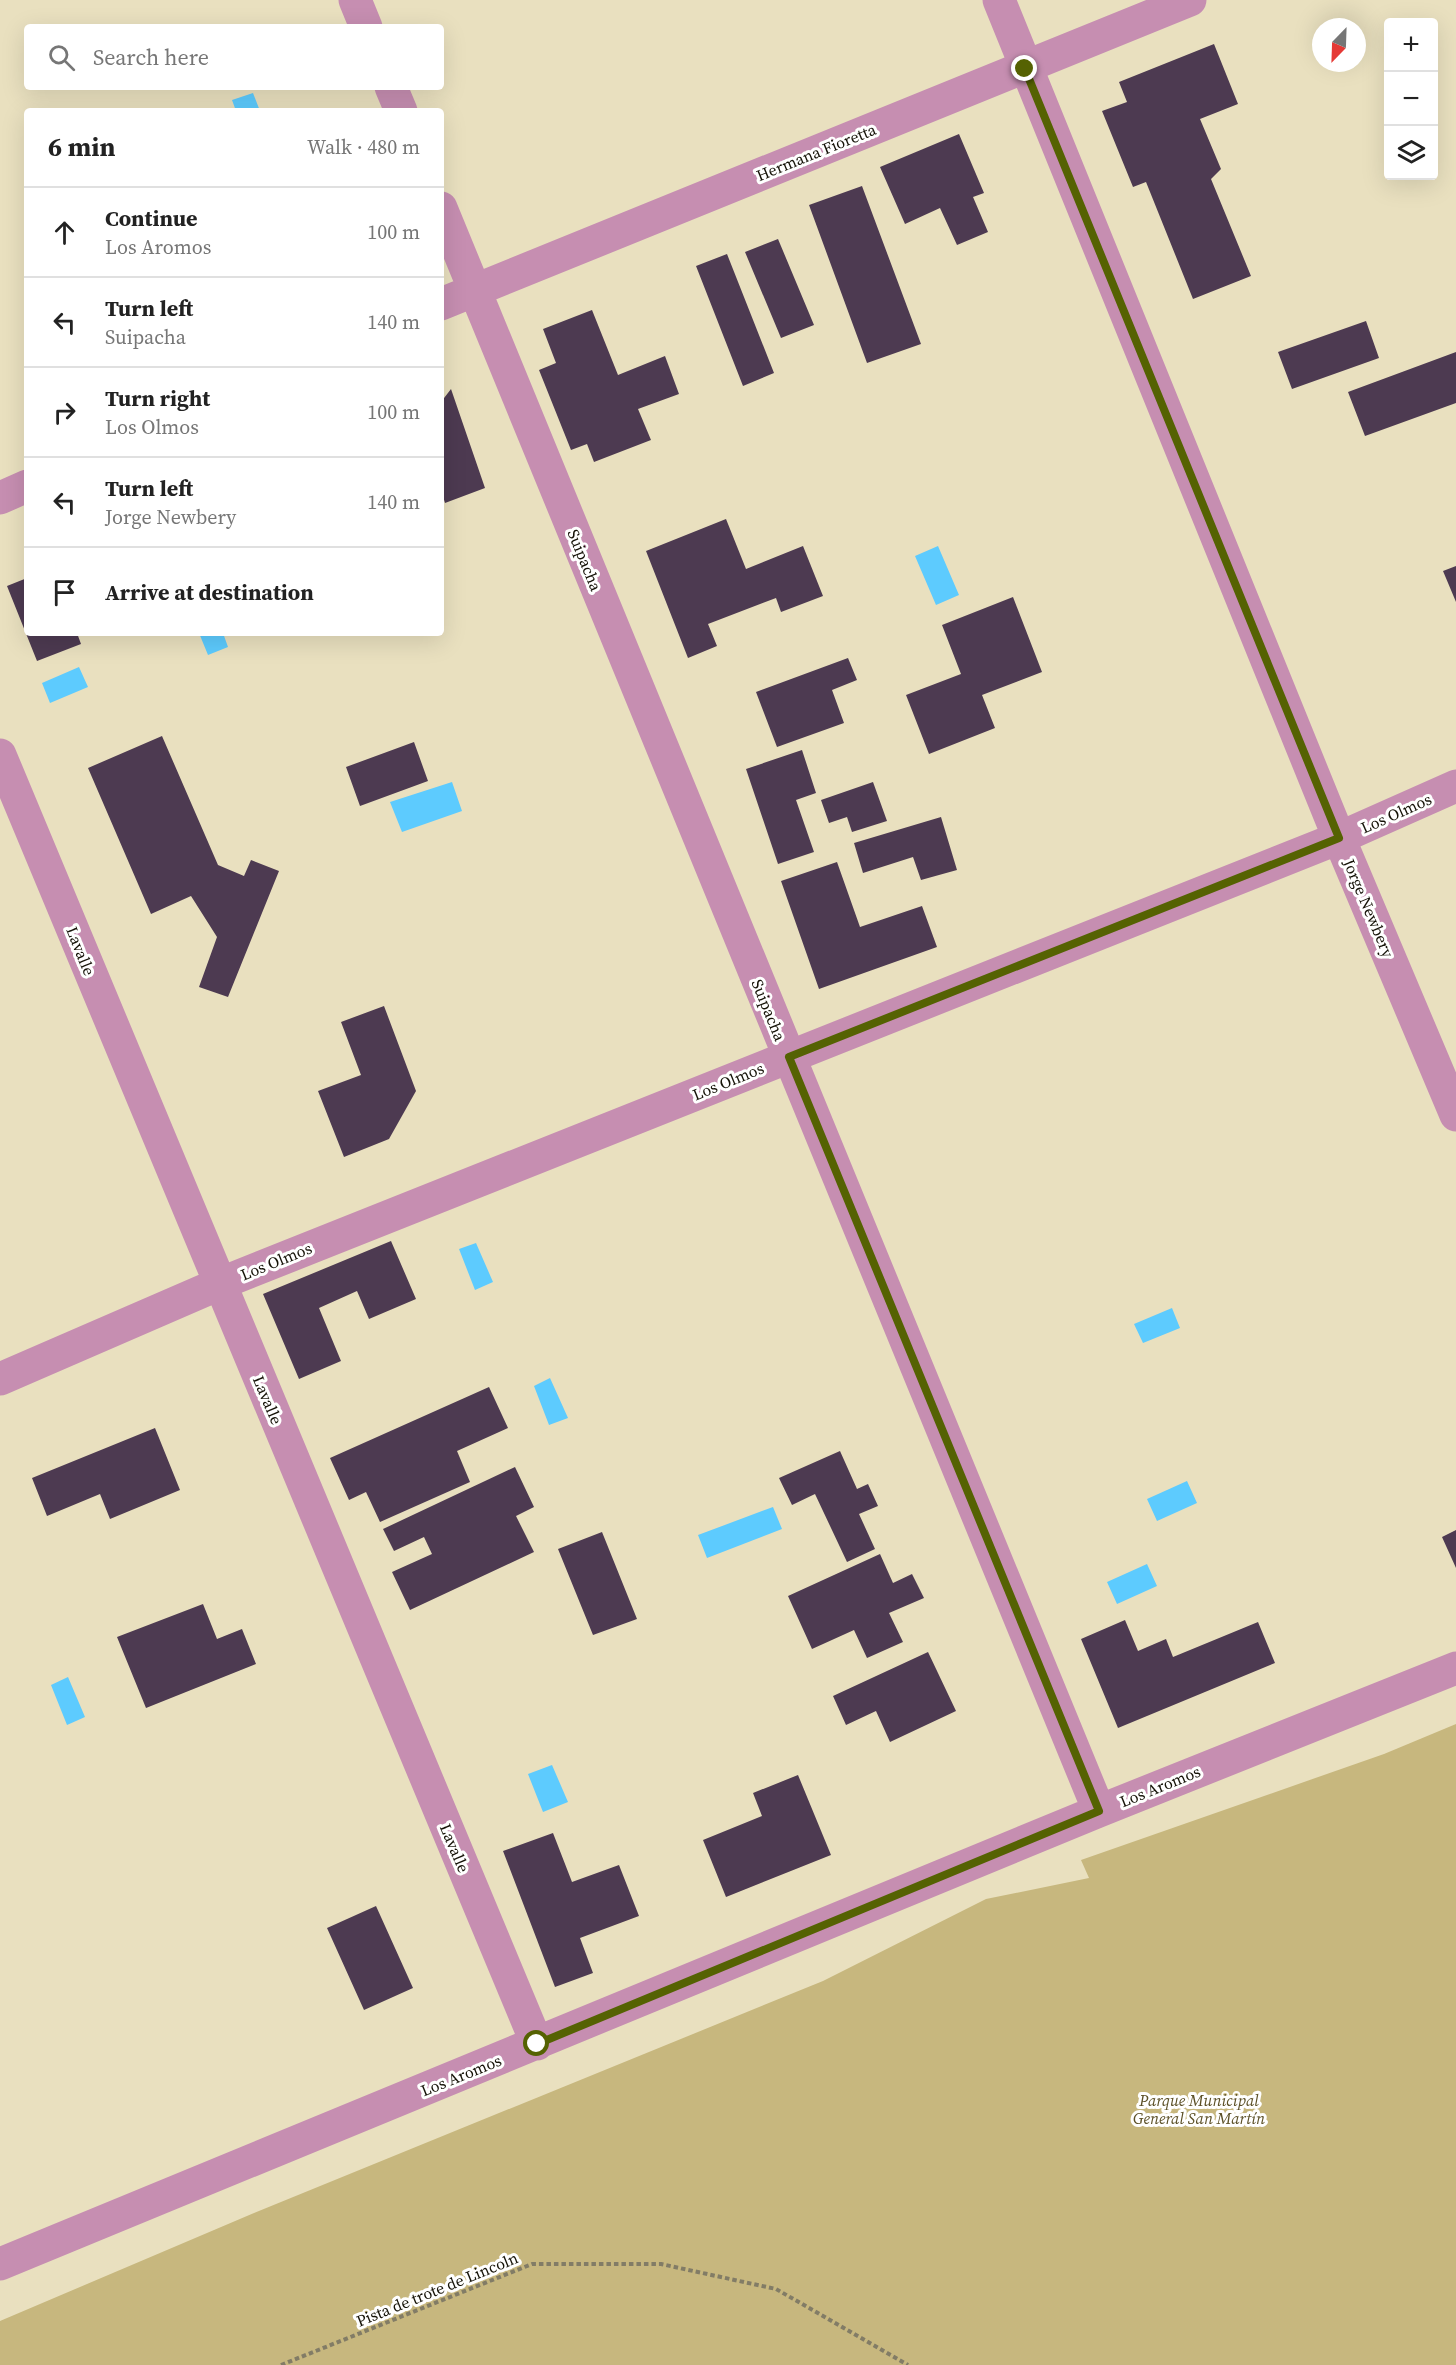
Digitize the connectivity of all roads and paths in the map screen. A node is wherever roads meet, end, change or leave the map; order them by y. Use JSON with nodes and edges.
{"nodes":[{"id":1,"x":355,"y":0,"type":"edge"},
{"id":2,"x":999,"y":0,"type":"edge"},
{"id":3,"x":1190,"y":0,"type":"edge"},
{"id":4,"x":365,"y":24,"type":"edge"},
{"id":5,"x":1025,"y":69,"type":"junction"},
{"id":6,"x":392,"y":90,"type":"edge"},
{"id":7,"x":400,"y":108,"type":"edge"},
{"id":8,"x":444,"y":215,"type":"edge"},
{"id":9,"x":475,"y":289,"type":"junction"},
{"id":10,"x":444,"y":303,"type":"edge"},
{"id":11,"x":24,"y":487,"type":"edge"},
{"id":12,"x":0,"y":498,"type":"edge"},
{"id":13,"x":0,"y":755,"type":"edge"},
{"id":14,"x":1456,"y":786,"type":"edge"},
{"id":15,"x":1339,"y":838,"type":"junction"},
{"id":16,"x":789,"y":1057,"type":"junction"},
{"id":17,"x":1456,"y":1115,"type":"edge"},
{"id":18,"x":219,"y":1284,"type":"junction"},
{"id":19,"x":0,"y":1379,"type":"edge"},
{"id":20,"x":1456,"y":1668,"type":"edge"},
{"id":21,"x":1099,"y":1811,"type":"junction"},
{"id":22,"x":537,"y":2044,"type":"junction"},
{"id":23,"x":0,"y":2265,"type":"edge"},
{"id":24,"x":281,"y":2365,"type":"edge"},
{"id":25,"x":908,"y":2365,"type":"edge"}],
"edges":[{"from":1,"to":4,"type":"street"},
{"from":2,"to":5,"type":"street","name":"Jorge Newbery"},
{"from":3,"to":5,"type":"street","name":"Hermana Fioretta"},
{"from":5,"to":9,"type":"street","name":"Hermana Fioretta"},
{"from":5,"to":15,"type":"street","name":"Jorge Newbery"},
{"from":6,"to":7,"type":"street"},
{"from":8,"to":9,"type":"street","name":"Suipacha"},
{"from":9,"to":10,"type":"street","name":"Hermana Fioretta"},
{"from":9,"to":16,"type":"street","name":"Suipacha"},
{"from":11,"to":12,"type":"street"},
{"from":13,"to":18,"type":"street","name":"Lavalle"},
{"from":14,"to":15,"type":"street","name":"Los Olmos"},
{"from":15,"to":16,"type":"street","name":"Los Olmos"},
{"from":15,"to":17,"type":"street","name":"Jorge Newbery"},
{"from":16,"to":18,"type":"street","name":"Los Olmos"},
{"from":16,"to":21,"type":"street","name":"Suipacha"},
{"from":18,"to":19,"type":"street","name":"Los Olmos"},
{"from":18,"to":22,"type":"street","name":"Lavalle"},
{"from":20,"to":21,"type":"street","name":"Los Aromos"},
{"from":21,"to":22,"type":"street","name":"Los Aromos"},
{"from":22,"to":23,"type":"street","name":"Los Aromos"},
{"from":24,"to":25,"type":"path","name":"Pista de trote de Lincoln"}]}
